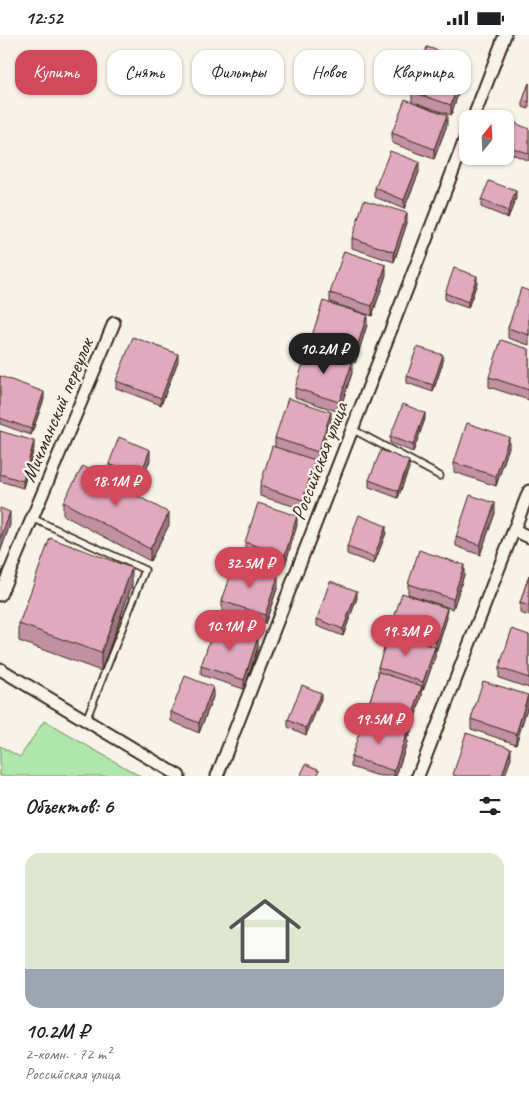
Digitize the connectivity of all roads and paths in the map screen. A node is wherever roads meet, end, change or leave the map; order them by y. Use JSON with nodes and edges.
{"nodes":[{"id":1,"x":505,"y":35,"type":"edge"},
{"id":2,"x":476,"y":110,"type":"edge"},
{"id":3,"x":459,"y":155,"type":"edge"},
{"id":4,"x":114,"y":323,"type":"dead end"},
{"id":5,"x":352,"y":429,"type":"junction"},
{"id":6,"x":440,"y":476,"type":"dead end"},
{"id":7,"x":529,"y":491,"type":"edge"},
{"id":8,"x":32,"y":518,"type":"junction"},
{"id":9,"x":514,"y":530,"type":"junction"},
{"id":10,"x":529,"y":537,"type":"edge"},
{"id":11,"x":0,"y":595,"type":"edge"},
{"id":12,"x":0,"y":669,"type":"edge"},
{"id":13,"x":85,"y":722,"type":"junction"},
{"id":14,"x":179,"y":776,"type":"edge"},
{"id":15,"x":217,"y":776,"type":"edge"},
{"id":16,"x":418,"y":776,"type":"edge"}],
"edges":[{"from":1,"to":2,"type":"street"},
{"from":3,"to":5,"type":"street","name":"Российская улица"},
{"from":4,"to":8,"type":"street","name":"Мичманский переулок"},
{"from":5,"to":6,"type":"lane"},
{"from":5,"to":15,"type":"street","name":"Российская улица"},
{"from":7,"to":9,"type":"street"},
{"from":8,"to":11,"type":"street","name":"Мичманский переулок"},
{"from":8,"to":13,"type":"lane"},
{"from":9,"to":10,"type":"street"},
{"from":9,"to":16,"type":"street"},
{"from":12,"to":13,"type":"street"},
{"from":13,"to":14,"type":"street"}]}
